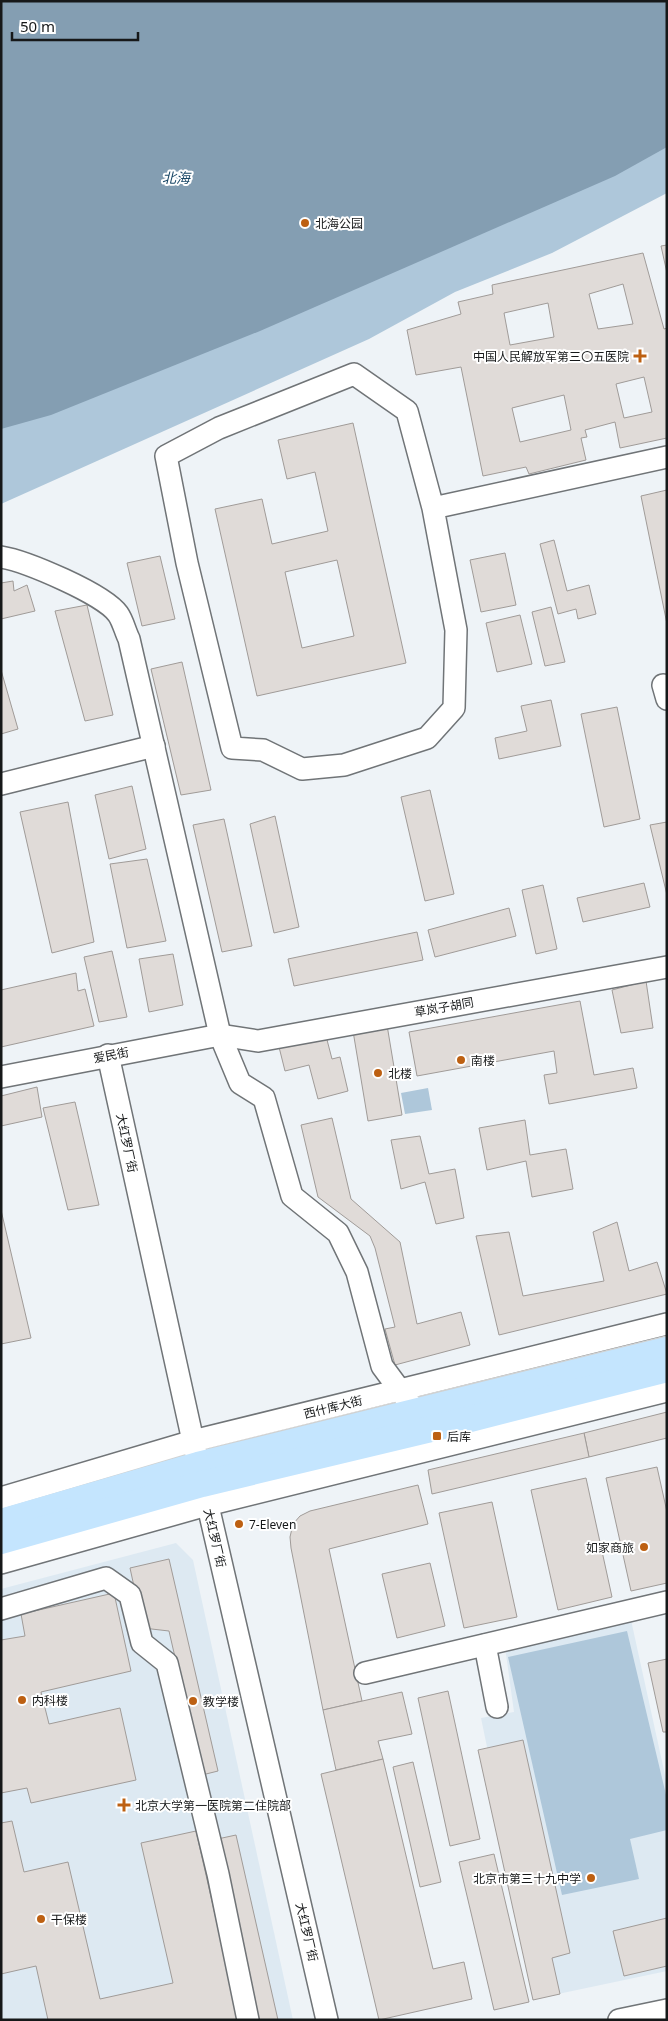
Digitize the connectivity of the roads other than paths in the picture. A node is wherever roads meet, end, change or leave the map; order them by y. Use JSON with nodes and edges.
{"nodes":[{"id":1,"x":667,"y":457,"type":"edge"},
{"id":2,"x":432,"y":508,"type":"junction"},
{"id":3,"x":1,"y":557,"type":"edge"},
{"id":4,"x":154,"y":746,"type":"junction"},
{"id":5,"x":1,"y":784,"type":"edge"},
{"id":6,"x":667,"y":967,"type":"edge"},
{"id":7,"x":220,"y":1035,"type":"junction"},
{"id":8,"x":108,"y":1055,"type":"junction"},
{"id":9,"x":1,"y":1077,"type":"edge"},
{"id":10,"x":667,"y":1324,"type":"edge"},
{"id":11,"x":667,"y":1350,"type":"edge"},
{"id":12,"x":667,"y":1370,"type":"edge"},
{"id":13,"x":400,"y":1390,"type":"junction"},
{"id":14,"x":667,"y":1391,"type":"edge"},
{"id":15,"x":416,"y":1412,"type":"junction"},
{"id":16,"x":200,"y":1474,"type":"junction"},
{"id":17,"x":1,"y":1498,"type":"edge"},
{"id":18,"x":1,"y":1522,"type":"edge"},
{"id":19,"x":1,"y":1541,"type":"edge"},
{"id":20,"x":1,"y":1563,"type":"edge"},
{"id":21,"x":667,"y":1602,"type":"edge"},
{"id":22,"x":1,"y":1609,"type":"edge"},
{"id":23,"x":485,"y":1645,"type":"junction"},
{"id":24,"x":365,"y":1673,"type":"dead end"},
{"id":25,"x":497,"y":1707,"type":"dead end"},
{"id":26,"x":667,"y":2010,"type":"edge"},
{"id":27,"x":248,"y":2020,"type":"edge"},
{"id":28,"x":327,"y":2020,"type":"edge"},
{"id":29,"x":619,"y":2020,"type":"edge"}],
"edges":[{"from":1,"to":2,"type":"street"},
{"from":2,"to":2,"type":"street"},
{"from":3,"to":4,"type":"street"},
{"from":4,"to":5,"type":"street"},
{"from":4,"to":7,"type":"street"},
{"from":6,"to":7,"type":"street","name":"草岚子胡同"},
{"from":7,"to":8,"type":"street","name":"爱民街"},
{"from":7,"to":13,"type":"street"},
{"from":8,"to":9,"type":"street","name":"爱民街"},
{"from":8,"to":16,"type":"street","name":"大红罗厂街"},
{"from":10,"to":13,"type":"street","name":"西什库大街"},
{"from":11,"to":15,"type":"main road","name":"西什库大街"},
{"from":12,"to":16,"type":"main road","name":"西什库大街"},
{"from":13,"to":15,"type":"street"},
{"from":13,"to":16,"type":"street","name":"西什库大街"},
{"from":14,"to":16,"type":"street","name":"西什库大街"},
{"from":15,"to":16,"type":"main road","name":"西什库大街"},
{"from":16,"to":17,"type":"street","name":"西什库大街"},
{"from":16,"to":18,"type":"main road","name":"西什库大街"},
{"from":16,"to":19,"type":"main road","name":"西什库大街"},
{"from":16,"to":20,"type":"street","name":"西什库大街"},
{"from":16,"to":28,"type":"street","name":"大红罗厂街"},
{"from":21,"to":23,"type":"street"},
{"from":22,"to":27,"type":"street"},
{"from":23,"to":24,"type":"street"},
{"from":23,"to":25,"type":"street"},
{"from":26,"to":29,"type":"street"}]}
